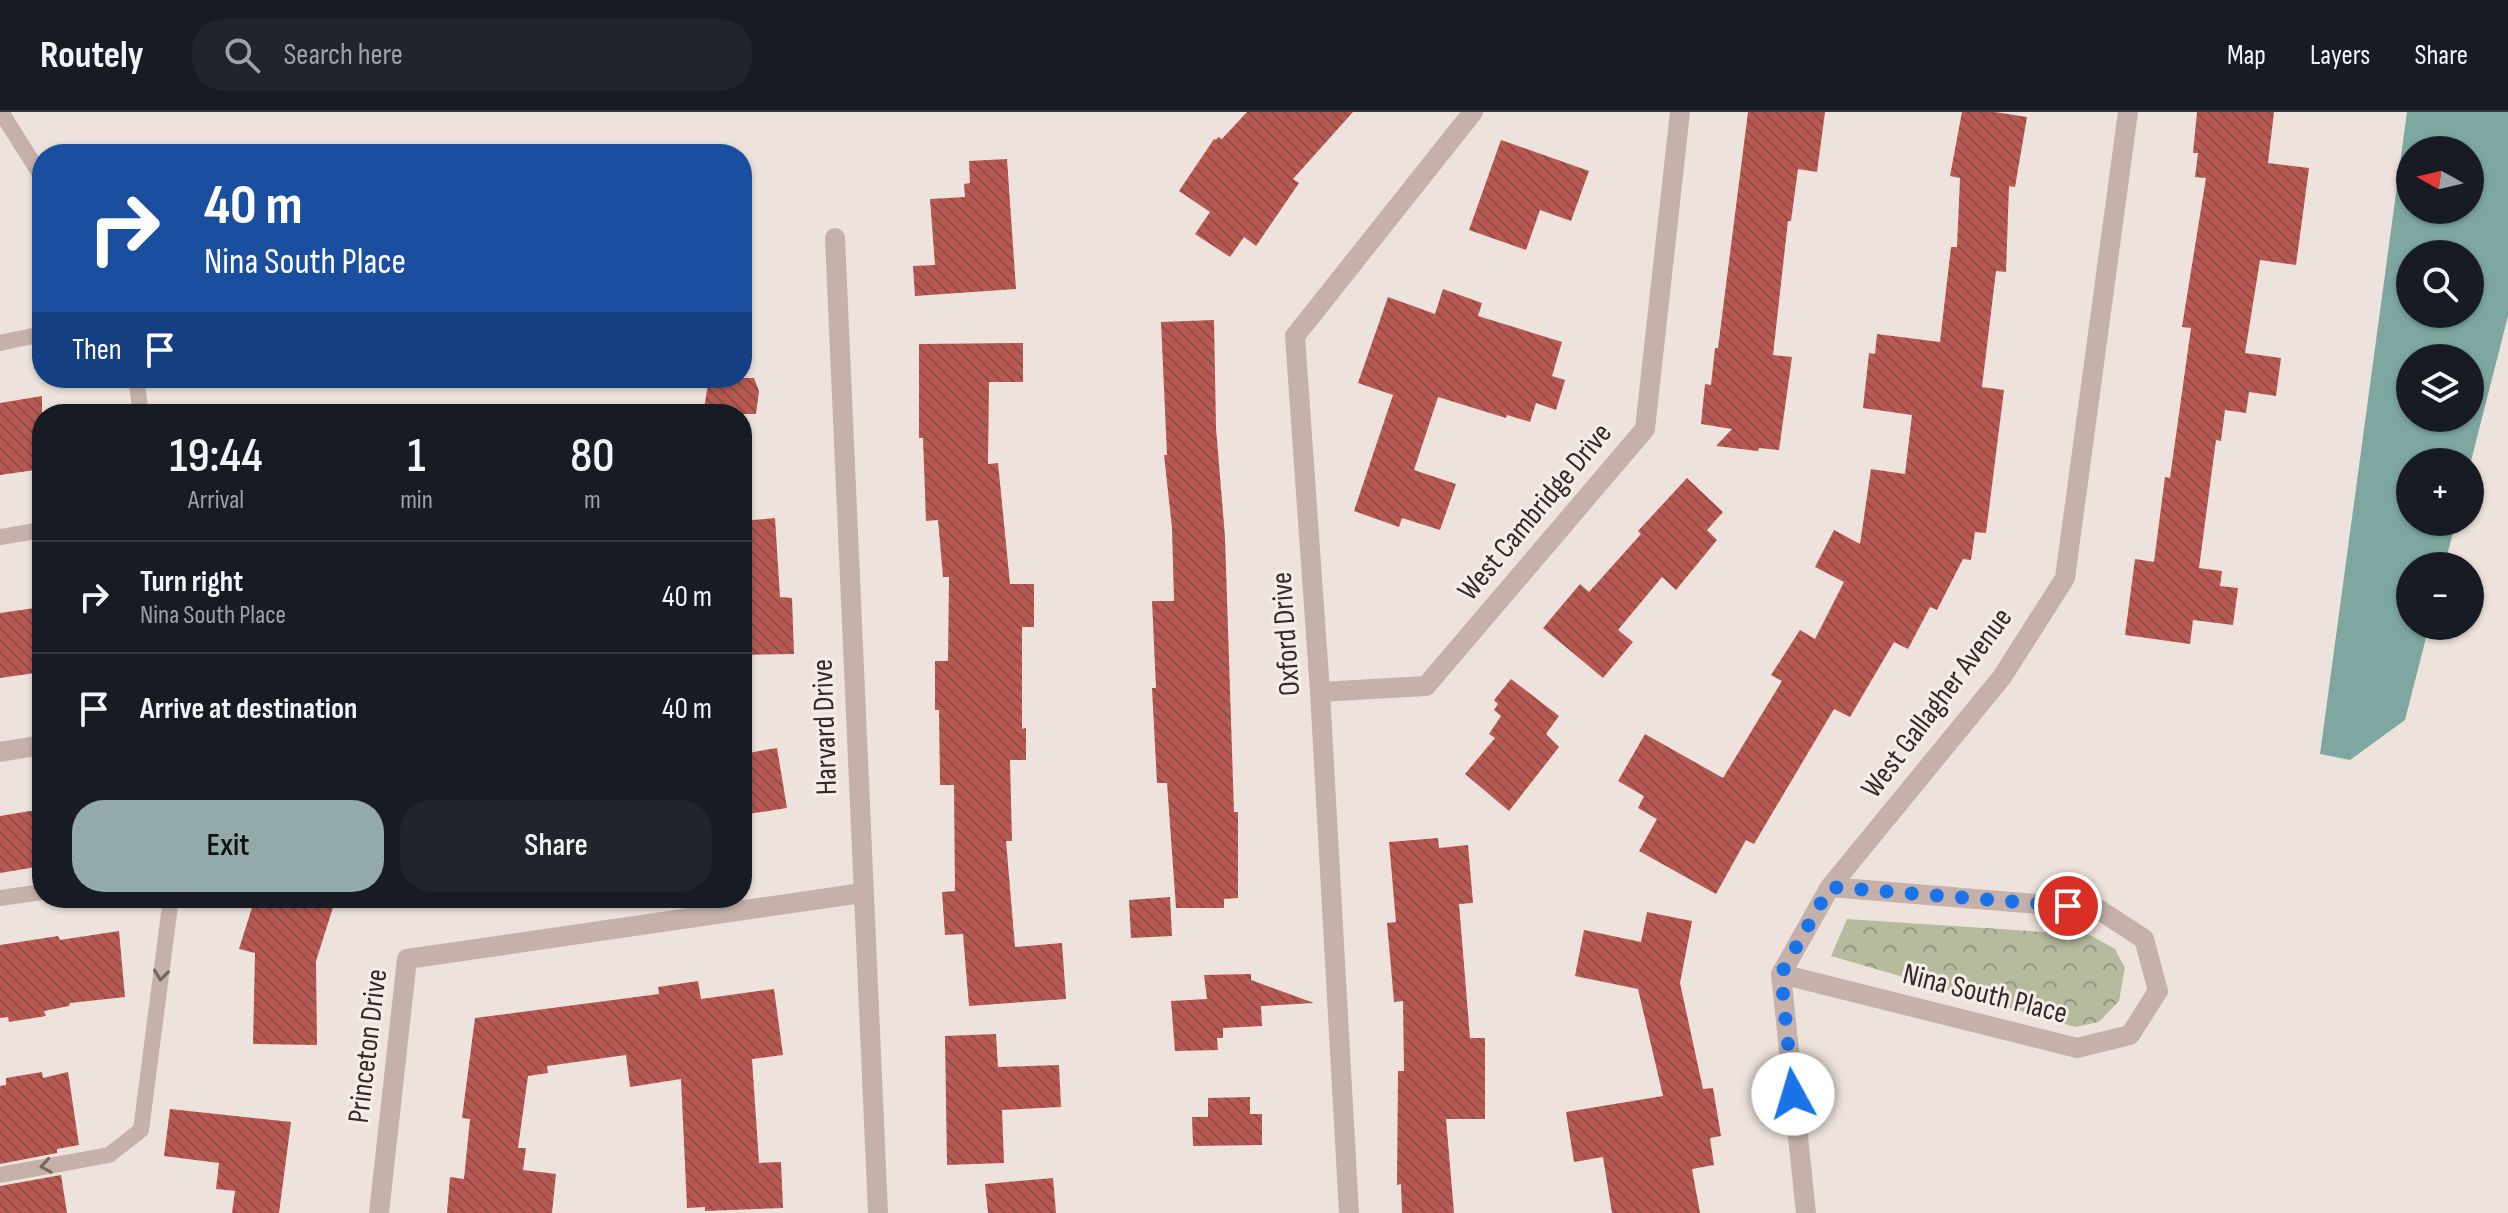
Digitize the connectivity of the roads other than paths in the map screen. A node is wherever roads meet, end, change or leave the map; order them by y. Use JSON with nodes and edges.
{"nodes":[{"id":1,"x":1,"y":112,"type":"edge"},
{"id":2,"x":1473,"y":112,"type":"edge"},
{"id":3,"x":1680,"y":112,"type":"edge"},
{"id":4,"x":2128,"y":112,"type":"edge"},
{"id":5,"x":32,"y":161,"type":"edge"},
{"id":6,"x":835,"y":238,"type":"dead end"},
{"id":7,"x":32,"y":336,"type":"edge"},
{"id":8,"x":0,"y":343,"type":"edge"},
{"id":9,"x":32,"y":532,"type":"edge"},
{"id":10,"x":0,"y":537,"type":"edge"},
{"id":11,"x":1320,"y":692,"type":"junction"},
{"id":12,"x":32,"y":747,"type":"edge"},
{"id":13,"x":0,"y":752,"type":"edge"},
{"id":14,"x":1830,"y":887,"type":"junction"},
{"id":15,"x":32,"y":893,"type":"edge"},
{"id":16,"x":862,"y":893,"type":"junction"},
{"id":17,"x":0,"y":898,"type":"edge"},
{"id":18,"x":170,"y":908,"type":"edge"},
{"id":19,"x":1781,"y":974,"type":"junction"},
{"id":20,"x":0,"y":1175,"type":"edge"},
{"id":21,"x":379,"y":1213,"type":"edge"},
{"id":22,"x":878,"y":1213,"type":"edge"},
{"id":23,"x":1349,"y":1213,"type":"edge"},
{"id":24,"x":1806,"y":1213,"type":"edge"}],
"edges":[{"from":1,"to":5,"type":"lane"},
{"from":2,"to":11,"type":"street","name":"Oxford Drive"},
{"from":3,"to":11,"type":"street","name":"West Cambridge Drive"},
{"from":4,"to":14,"type":"street","name":"West Gallagher Avenue"},
{"from":6,"to":16,"type":"street","name":"Harvard Drive"},
{"from":7,"to":8,"type":"lane"},
{"from":9,"to":10,"type":"lane"},
{"from":11,"to":23,"type":"street","name":"Oxford Drive"},
{"from":12,"to":13,"type":"street"},
{"from":14,"to":19,"type":"street","name":"West Gallagher Avenue"},
{"from":14,"to":19,"type":"street","name":"Nina South Place"},
{"from":15,"to":17,"type":"lane"},
{"from":16,"to":21,"type":"street","name":"Princeton Drive"},
{"from":16,"to":22,"type":"street","name":"Harvard Drive"},
{"from":18,"to":20,"type":"lane","one_way":true},
{"from":19,"to":24,"type":"street"}]}
